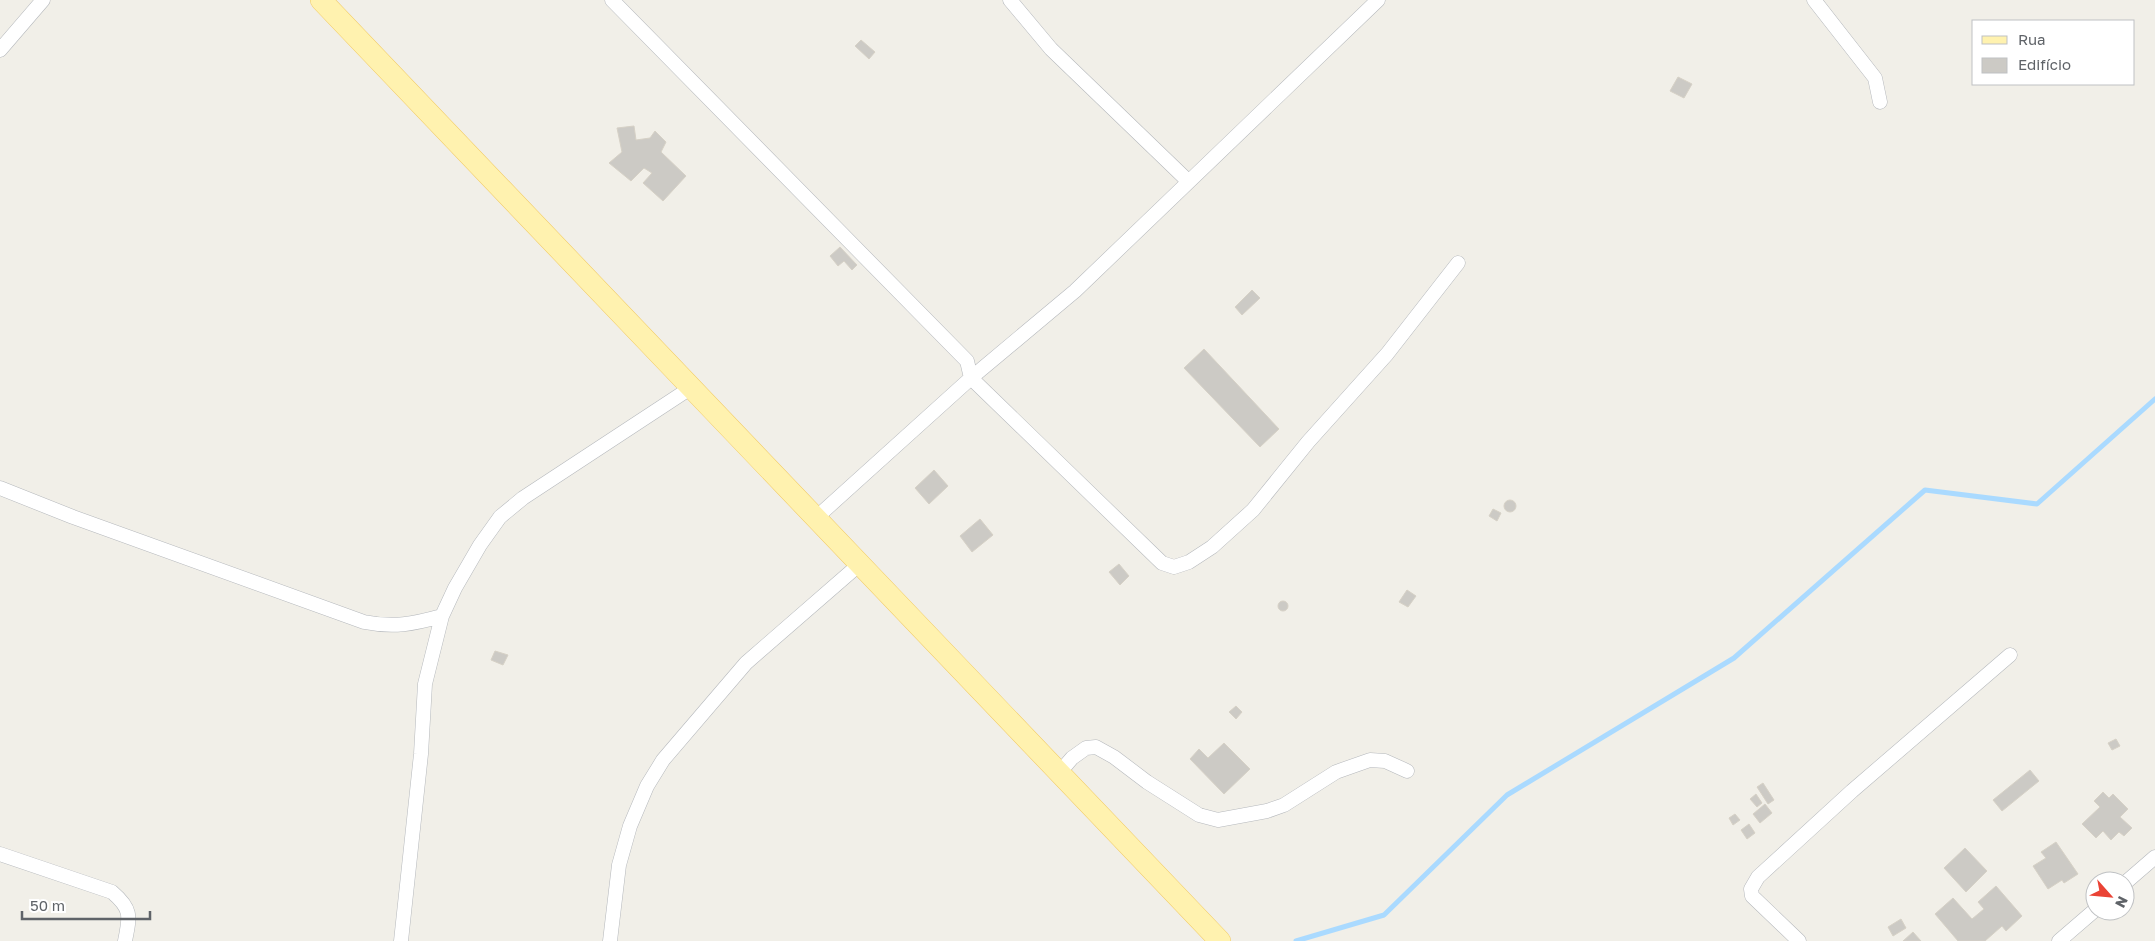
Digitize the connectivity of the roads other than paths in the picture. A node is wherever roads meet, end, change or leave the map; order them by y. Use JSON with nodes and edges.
{"nodes":[{"id":1,"x":43,"y":0,"type":"edge"},
{"id":2,"x":321,"y":0,"type":"edge"},
{"id":3,"x":612,"y":0,"type":"edge"},
{"id":4,"x":1010,"y":0,"type":"edge"},
{"id":5,"x":1378,"y":0,"type":"edge"},
{"id":6,"x":1814,"y":0,"type":"edge"},
{"id":7,"x":0,"y":50,"type":"edge"},
{"id":8,"x":1880,"y":102,"type":"dead end"},
{"id":9,"x":1188,"y":181,"type":"junction"},
{"id":10,"x":1458,"y":263,"type":"dead end"},
{"id":11,"x":971,"y":378,"type":"junction"},
{"id":12,"x":692,"y":387,"type":"junction"},
{"id":13,"x":0,"y":488,"type":"edge"},
{"id":14,"x":816,"y":517,"type":"junction"},
{"id":15,"x":861,"y":563,"type":"junction"},
{"id":16,"x":442,"y":616,"type":"junction"},
{"id":17,"x":2010,"y":655,"type":"dead end"},
{"id":18,"x":1407,"y":771,"type":"dead end"},
{"id":19,"x":1060,"y":772,"type":"junction"},
{"id":20,"x":0,"y":854,"type":"edge"},
{"id":21,"x":2155,"y":857,"type":"edge"},
{"id":22,"x":2135,"y":874,"type":"edge"},
{"id":23,"x":2085,"y":919,"type":"edge"},
{"id":24,"x":125,"y":941,"type":"edge"},
{"id":25,"x":401,"y":941,"type":"edge"},
{"id":26,"x":610,"y":941,"type":"edge"},
{"id":27,"x":1220,"y":941,"type":"edge"},
{"id":28,"x":1799,"y":941,"type":"edge"},
{"id":29,"x":2059,"y":941,"type":"edge"}],
"edges":[{"from":1,"to":7,"type":"street"},
{"from":2,"to":12,"type":"main road"},
{"from":3,"to":11,"type":"street"},
{"from":4,"to":9,"type":"street"},
{"from":5,"to":9,"type":"street"},
{"from":6,"to":8,"type":"street"},
{"from":9,"to":11,"type":"street"},
{"from":10,"to":11,"type":"street"},
{"from":11,"to":14,"type":"street"},
{"from":12,"to":14,"type":"main road"},
{"from":12,"to":16,"type":"street"},
{"from":13,"to":16,"type":"street"},
{"from":14,"to":15,"type":"main road"},
{"from":15,"to":19,"type":"main road"},
{"from":15,"to":26,"type":"street"},
{"from":16,"to":25,"type":"street"},
{"from":17,"to":28,"type":"street"},
{"from":18,"to":19,"type":"street"},
{"from":19,"to":27,"type":"main road"},
{"from":20,"to":24,"type":"street"},
{"from":21,"to":22,"type":"street"},
{"from":23,"to":29,"type":"street"}]}
